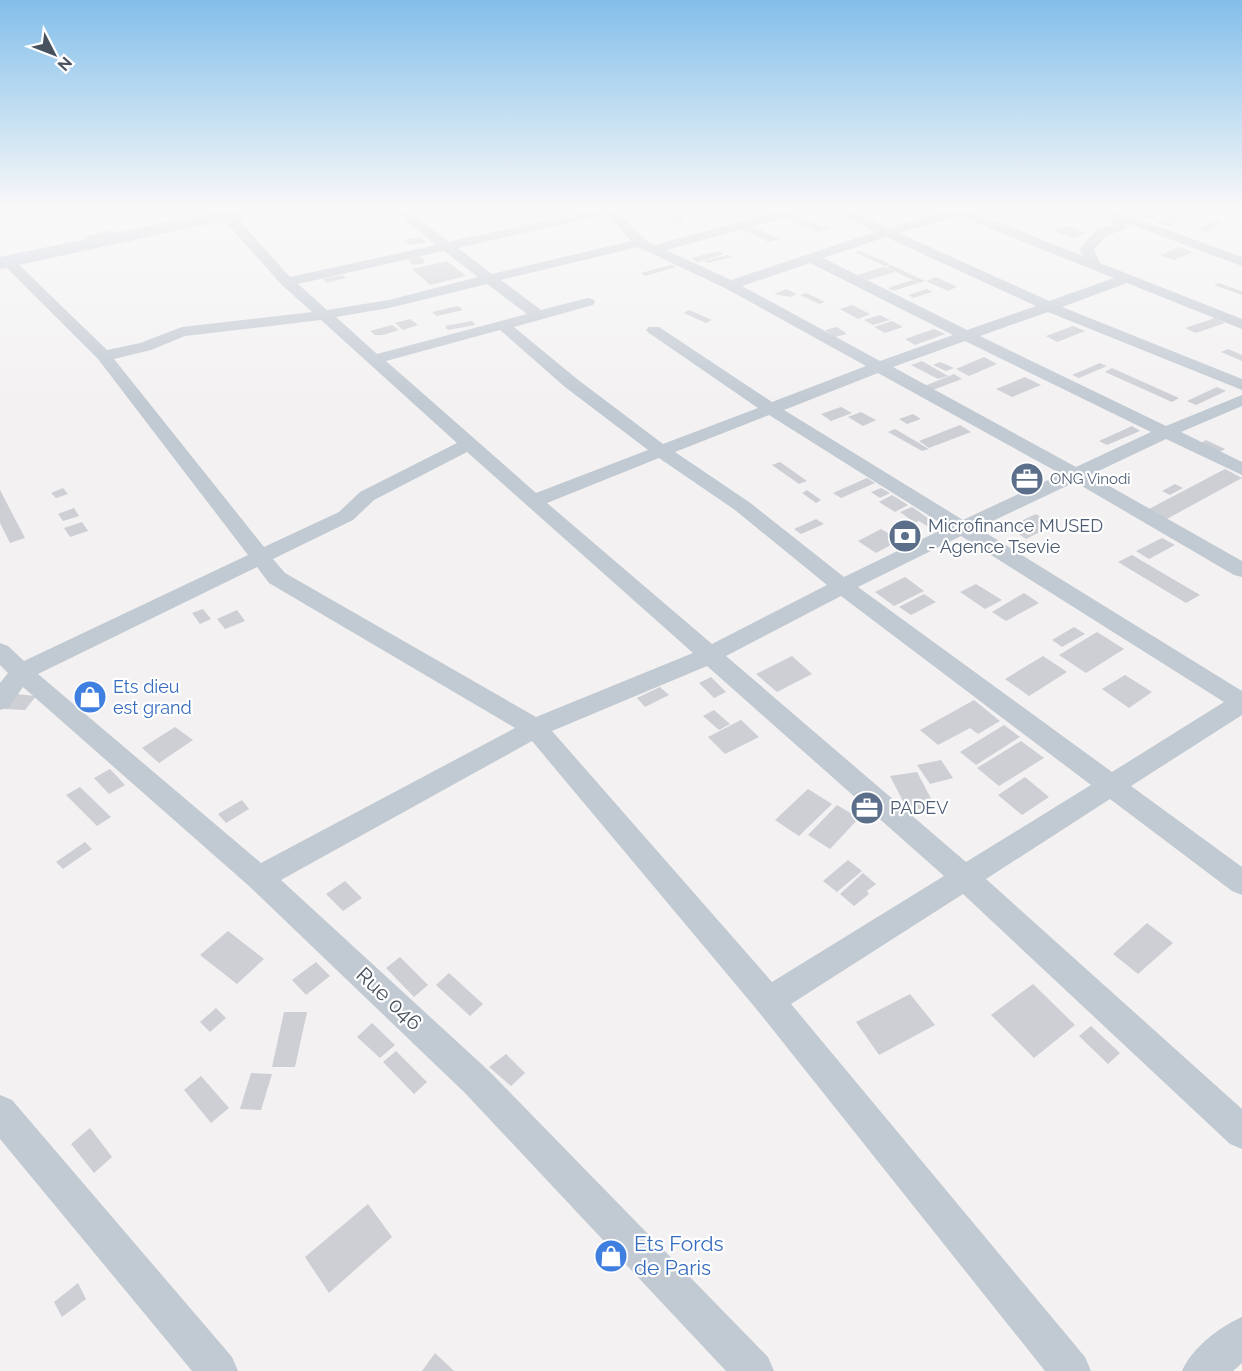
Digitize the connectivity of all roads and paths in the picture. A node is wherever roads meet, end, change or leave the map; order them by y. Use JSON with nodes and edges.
{"nodes":[{"id":1,"x":17,"y":275,"type":"edge"},
{"id":2,"x":281,"y":275,"type":"edge"},
{"id":3,"x":318,"y":275,"type":"edge"},
{"id":4,"x":485,"y":275,"type":"edge"},
{"id":5,"x":505,"y":275,"type":"edge"},
{"id":6,"x":709,"y":275,"type":"edge"},
{"id":7,"x":760,"y":275,"type":"edge"},
{"id":8,"x":846,"y":275,"type":"edge"},
{"id":9,"x":981,"y":275,"type":"edge"},
{"id":10,"x":1116,"y":275,"type":"edge"},
{"id":11,"x":490,"y":279,"type":"junction"},
{"id":12,"x":1126,"y":279,"type":"junction"},
{"id":13,"x":287,"y":282,"type":"junction"},
{"id":14,"x":730,"y":285,"type":"junction"},
{"id":15,"x":588,"y":302,"type":"dead end"},
{"id":16,"x":1050,"y":307,"type":"junction"},
{"id":17,"x":323,"y":315,"type":"junction"},
{"id":18,"x":539,"y":316,"type":"junction"},
{"id":19,"x":1242,"y":324,"type":"edge"},
{"id":20,"x":504,"y":326,"type":"junction"},
{"id":21,"x":654,"y":330,"type":"dead end"},
{"id":22,"x":967,"y":336,"type":"junction"},
{"id":23,"x":104,"y":356,"type":"junction"},
{"id":24,"x":374,"y":360,"type":"junction"},
{"id":25,"x":878,"y":368,"type":"junction"},
{"id":26,"x":1242,"y":385,"type":"edge"},
{"id":27,"x":1242,"y":400,"type":"edge"},
{"id":28,"x":771,"y":409,"type":"junction"},
{"id":29,"x":1164,"y":433,"type":"junction"},
{"id":30,"x":469,"y":444,"type":"junction"},
{"id":31,"x":661,"y":451,"type":"junction"},
{"id":32,"x":1242,"y":469,"type":"edge"},
{"id":33,"x":1075,"y":474,"type":"junction"},
{"id":34,"x":533,"y":501,"type":"junction"},
{"id":35,"x":964,"y":527,"type":"junction"},
{"id":36,"x":259,"y":556,"type":"junction"},
{"id":37,"x":1242,"y":570,"type":"edge"},
{"id":38,"x":842,"y":586,"type":"junction"},
{"id":39,"x":710,"y":654,"type":"junction"},
{"id":40,"x":10,"y":662,"type":"edge"},
{"id":41,"x":0,"y":701,"type":"edge"},
{"id":42,"x":1242,"y":703,"type":"edge"},
{"id":43,"x":534,"y":728,"type":"junction"},
{"id":44,"x":1111,"y":786,"type":"junction"},
{"id":45,"x":259,"y":878,"type":"junction"},
{"id":46,"x":964,"y":878,"type":"junction"},
{"id":47,"x":1242,"y":883,"type":"edge"},
{"id":48,"x":769,"y":1001,"type":"junction"},
{"id":49,"x":0,"y":1112,"type":"edge"},
{"id":50,"x":1242,"y":1132,"type":"edge"},
{"id":51,"x":1242,"y":1337,"type":"edge"},
{"id":52,"x":218,"y":1371,"type":"edge"},
{"id":53,"x":754,"y":1371,"type":"edge"},
{"id":54,"x":1071,"y":1371,"type":"edge"},
{"id":55,"x":1202,"y":1371,"type":"edge"}],
"edges":[{"from":1,"to":23,"type":"street"},
{"from":2,"to":13,"type":"street"},
{"from":3,"to":13,"type":"street"},
{"from":4,"to":11,"type":"street"},
{"from":5,"to":11,"type":"street"},
{"from":6,"to":14,"type":"street"},
{"from":7,"to":14,"type":"street"},
{"from":8,"to":22,"type":"street"},
{"from":9,"to":16,"type":"street"},
{"from":10,"to":12,"type":"street"},
{"from":11,"to":17,"type":"street"},
{"from":11,"to":18,"type":"street"},
{"from":12,"to":16,"type":"street"},
{"from":12,"to":19,"type":"street"},
{"from":13,"to":17,"type":"street"},
{"from":14,"to":25,"type":"street"},
{"from":15,"to":18,"type":"street"},
{"from":16,"to":22,"type":"street"},
{"from":16,"to":26,"type":"street"},
{"from":17,"to":23,"type":"street"},
{"from":17,"to":24,"type":"street"},
{"from":18,"to":20,"type":"street"},
{"from":20,"to":24,"type":"street"},
{"from":20,"to":31,"type":"street"},
{"from":21,"to":28,"type":"street"},
{"from":22,"to":25,"type":"street"},
{"from":22,"to":29,"type":"street"},
{"from":23,"to":36,"type":"street"},
{"from":24,"to":30,"type":"street"},
{"from":25,"to":28,"type":"street"},
{"from":25,"to":33,"type":"street"},
{"from":27,"to":29,"type":"street"},
{"from":28,"to":31,"type":"street"},
{"from":28,"to":35,"type":"street"},
{"from":29,"to":32,"type":"street"},
{"from":29,"to":33,"type":"street"},
{"from":30,"to":34,"type":"street"},
{"from":30,"to":36,"type":"street"},
{"from":31,"to":34,"type":"street"},
{"from":31,"to":38,"type":"street"},
{"from":33,"to":35,"type":"street"},
{"from":33,"to":37,"type":"street"},
{"from":34,"to":39,"type":"street"},
{"from":35,"to":38,"type":"street"},
{"from":35,"to":42,"type":"street"},
{"from":36,"to":40,"type":"street"},
{"from":36,"to":43,"type":"street"},
{"from":38,"to":39,"type":"street"},
{"from":38,"to":44,"type":"street"},
{"from":39,"to":43,"type":"street"},
{"from":39,"to":46,"type":"street"},
{"from":40,"to":41,"type":"street"},
{"from":40,"to":45,"type":"street","name":"Rue 046","number":"Rue 046"},
{"from":42,"to":44,"type":"street"},
{"from":43,"to":45,"type":"street"},
{"from":43,"to":48,"type":"street"},
{"from":44,"to":46,"type":"street"},
{"from":44,"to":47,"type":"street"},
{"from":45,"to":53,"type":"street","name":"Rue 046","number":"Rue 046"},
{"from":46,"to":48,"type":"street"},
{"from":46,"to":50,"type":"street"},
{"from":48,"to":54,"type":"street"},
{"from":49,"to":52,"type":"street"},
{"from":51,"to":55,"type":"street"}]}
